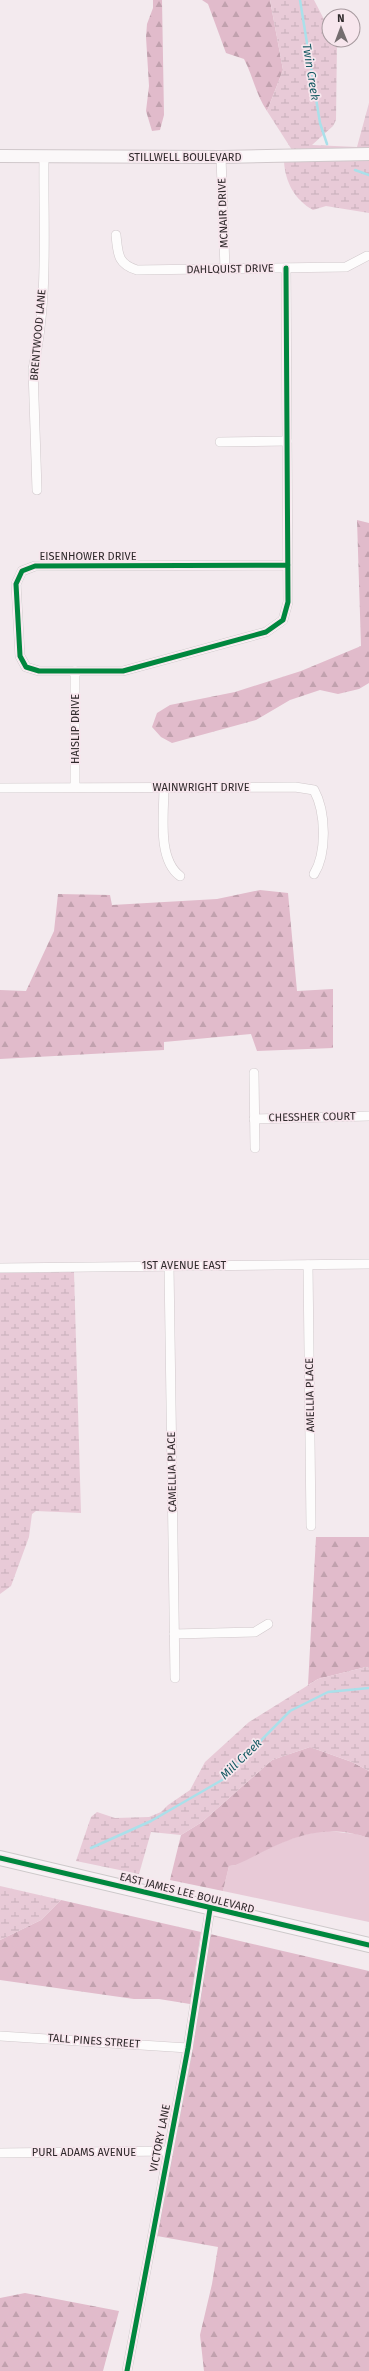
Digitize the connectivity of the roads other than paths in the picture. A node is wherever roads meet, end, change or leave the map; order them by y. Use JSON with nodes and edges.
{"nodes":[{"id":1,"x":369,"y":154,"type":"edge"},
{"id":2,"x":0,"y":156,"type":"edge"},
{"id":3,"x":44,"y":156,"type":"junction"},
{"id":4,"x":221,"y":157,"type":"junction"},
{"id":5,"x":116,"y":235,"type":"dead end"},
{"id":6,"x":367,"y":256,"type":"dead end"},
{"id":7,"x":286,"y":268,"type":"junction"},
{"id":8,"x":225,"y":269,"type":"junction"},
{"id":9,"x":286,"y":441,"type":"junction"},
{"id":10,"x":220,"y":442,"type":"dead end"},
{"id":11,"x":37,"y":490,"type":"dead end"},
{"id":12,"x":288,"y":565,"type":"junction"},
{"id":13,"x":75,"y":671,"type":"junction"},
{"id":14,"x":75,"y":786,"type":"junction"},
{"id":15,"x":0,"y":788,"type":"edge"},
{"id":16,"x":164,"y":788,"type":"junction"},
{"id":17,"x":314,"y":874,"type":"dead end"},
{"id":18,"x":180,"y":876,"type":"dead end"},
{"id":19,"x":254,"y":1073,"type":"dead end"},
{"id":20,"x":369,"y":1116,"type":"edge"},
{"id":21,"x":254,"y":1118,"type":"junction"},
{"id":22,"x":254,"y":1148,"type":"dead end"},
{"id":23,"x":369,"y":1264,"type":"edge"},
{"id":24,"x":308,"y":1265,"type":"junction"},
{"id":25,"x":169,"y":1266,"type":"junction"},
{"id":26,"x":0,"y":1268,"type":"edge"},
{"id":27,"x":311,"y":1526,"type":"dead end"},
{"id":28,"x":268,"y":1624,"type":"dead end"},
{"id":29,"x":174,"y":1634,"type":"junction"},
{"id":30,"x":175,"y":1678,"type":"dead end"},
{"id":31,"x":0,"y":1858,"type":"edge"},
{"id":32,"x":210,"y":1909,"type":"junction"},
{"id":33,"x":369,"y":1946,"type":"edge"},
{"id":34,"x":0,"y":2036,"type":"edge"},
{"id":35,"x":188,"y":2048,"type":"junction"},
{"id":36,"x":168,"y":2151,"type":"junction"},
{"id":37,"x":0,"y":2153,"type":"edge"},
{"id":38,"x":127,"y":2371,"type":"edge"}],
"edges":[{"from":1,"to":4,"type":"street","name":"STILLWELL BOULEVARD"},
{"from":2,"to":3,"type":"street","name":"STILLWELL BOULEVARD"},
{"from":3,"to":4,"type":"street","name":"STILLWELL BOULEVARD"},
{"from":3,"to":11,"type":"street","name":"BRENTWOOD LANE"},
{"from":4,"to":8,"type":"street","name":"MCNAIR DRIVE"},
{"from":5,"to":8,"type":"street","name":"DAHLQUIST DRIVE"},
{"from":6,"to":7,"type":"street","name":"DAHLQUIST DRIVE"},
{"from":7,"to":8,"type":"street","name":"DAHLQUIST DRIVE"},
{"from":7,"to":9,"type":"street","name":"EISENHOWER DRIVE"},
{"from":9,"to":10,"type":"street"},
{"from":9,"to":12,"type":"street","name":"EISENHOWER DRIVE"},
{"from":12,"to":13,"type":"street","name":"EISENHOWER DRIVE"},
{"from":12,"to":13,"type":"street","name":"EISENHOWER DRIVE"},
{"from":13,"to":14,"type":"street","name":"HAISLIP DRIVE"},
{"from":14,"to":15,"type":"street","name":"WAINWRIGHT DRIVE"},
{"from":14,"to":16,"type":"street","name":"WAINWRIGHT DRIVE"},
{"from":16,"to":17,"type":"street","name":"WAINWRIGHT DRIVE"},
{"from":16,"to":18,"type":"street"},
{"from":19,"to":21,"type":"street","name":"CHESSHER COURT"},
{"from":20,"to":21,"type":"street","name":"CHESSHER COURT"},
{"from":21,"to":22,"type":"street","name":"CHESSHER COURT"},
{"from":23,"to":24,"type":"street","name":"1ST AVENUE EAST"},
{"from":24,"to":25,"type":"street","name":"1ST AVENUE EAST"},
{"from":24,"to":27,"type":"street","name":"AMELLIA PLACE"},
{"from":25,"to":26,"type":"street","name":"1ST AVENUE EAST"},
{"from":25,"to":29,"type":"street","name":"CAMELLIA PLACE"},
{"from":28,"to":29,"type":"street"},
{"from":29,"to":30,"type":"street","name":"CAMELLIA PLACE"},
{"from":31,"to":32,"type":"main road","name":"EAST JAMES LEE BOULEVARD"},
{"from":32,"to":33,"type":"main road","name":"EAST JAMES LEE BOULEVARD"},
{"from":32,"to":35,"type":"street","name":"VICTORY LANE"},
{"from":34,"to":35,"type":"street","name":"TALL PINES STREET"},
{"from":35,"to":36,"type":"street","name":"VICTORY LANE"},
{"from":36,"to":37,"type":"street","name":"PURL ADAMS AVENUE"},
{"from":36,"to":38,"type":"street","name":"VICTORY LANE"}]}
